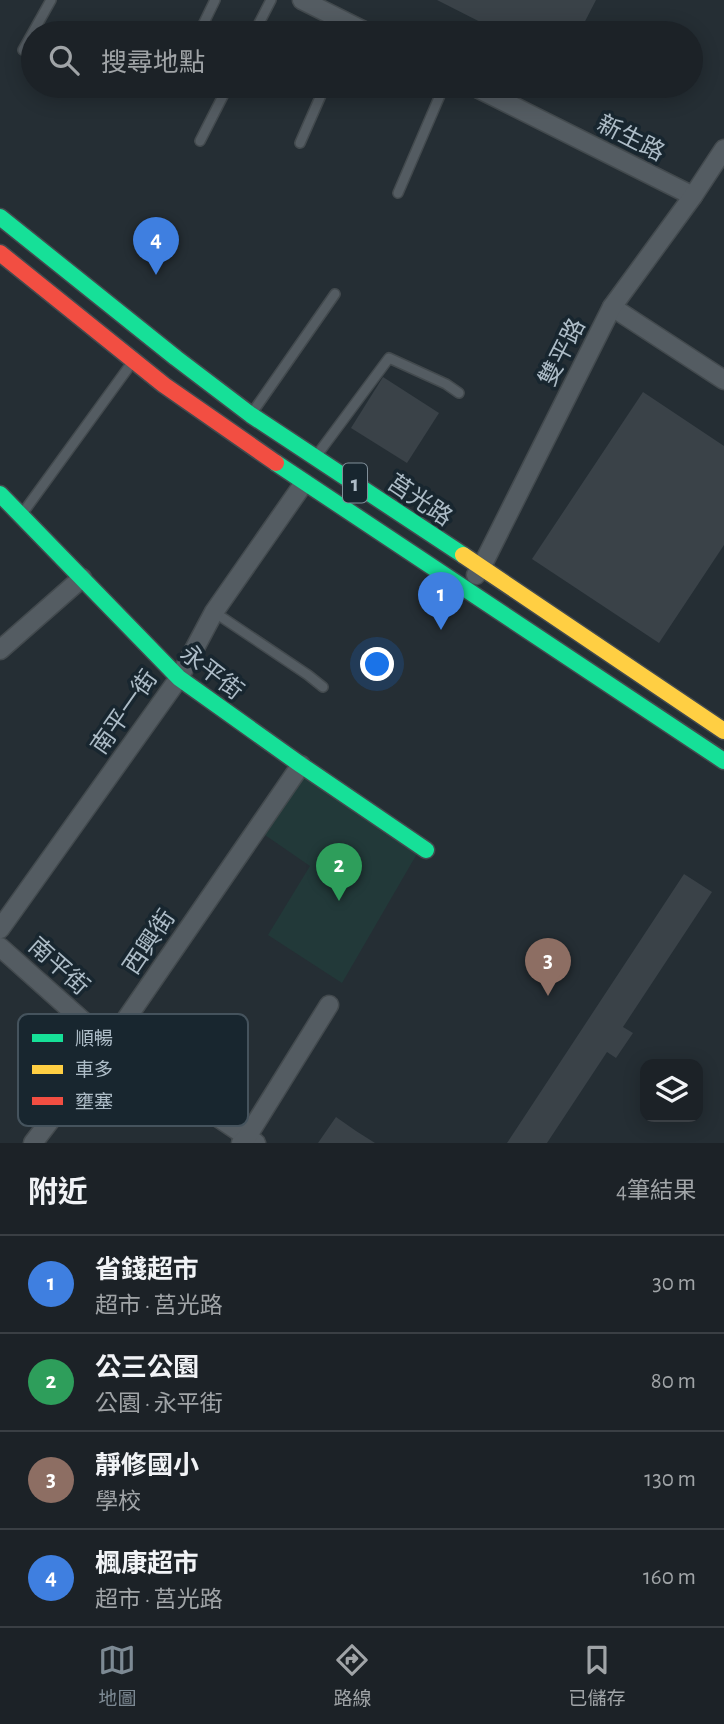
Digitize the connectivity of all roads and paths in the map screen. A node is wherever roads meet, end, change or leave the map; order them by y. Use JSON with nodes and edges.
{"nodes":[{"id":1,"x":51,"y":0,"type":"edge"},
{"id":2,"x":215,"y":0,"type":"edge"},
{"id":3,"x":271,"y":0,"type":"edge"},
{"id":4,"x":302,"y":0,"type":"edge"},
{"id":5,"x":39,"y":21,"type":"edge"},
{"id":6,"x":204,"y":21,"type":"edge"},
{"id":7,"x":260,"y":21,"type":"edge"},
{"id":8,"x":337,"y":21,"type":"edge"},
{"id":9,"x":222,"y":98,"type":"edge"},
{"id":10,"x":320,"y":98,"type":"edge"},
{"id":11,"x":439,"y":98,"type":"edge"},
{"id":12,"x":497,"y":98,"type":"edge"},
{"id":13,"x":200,"y":141,"type":"dead end"},
{"id":14,"x":300,"y":143,"type":"dead end"},
{"id":15,"x":724,"y":149,"type":"edge"},
{"id":16,"x":398,"y":192,"type":"dead end"},
{"id":17,"x":693,"y":196,"type":"junction"},
{"id":18,"x":0,"y":217,"type":"edge"},
{"id":19,"x":0,"y":253,"type":"edge"},
{"id":20,"x":335,"y":294,"type":"dead end"},
{"id":21,"x":612,"y":307,"type":"junction"},
{"id":22,"x":134,"y":360,"type":"junction"},
{"id":23,"x":724,"y":380,"type":"edge"},
{"id":24,"x":458,"y":393,"type":"dead end"},
{"id":25,"x":251,"y":415,"type":"junction"},
{"id":26,"x":316,"y":457,"type":"junction"},
{"id":27,"x":303,"y":483,"type":"junction"},
{"id":28,"x":0,"y":494,"type":"edge"},
{"id":29,"x":21,"y":516,"type":"junction"},
{"id":30,"x":481,"y":568,"type":"junction"},
{"id":31,"x":82,"y":578,"type":"junction"},
{"id":32,"x":466,"y":589,"type":"junction"},
{"id":33,"x":214,"y":612,"type":"junction"},
{"id":34,"x":0,"y":650,"type":"edge"},
{"id":35,"x":178,"y":678,"type":"junction"},
{"id":36,"x":323,"y":687,"type":"dead end"},
{"id":37,"x":724,"y":732,"type":"edge"},
{"id":38,"x":724,"y":761,"type":"edge"},
{"id":39,"x":300,"y":765,"type":"junction"},
{"id":40,"x":426,"y":850,"type":"dead end"},
{"id":41,"x":0,"y":929,"type":"edge"},
{"id":42,"x":0,"y":947,"type":"edge"},
{"id":43,"x":329,"y":1005,"type":"dead end"},
{"id":44,"x":75,"y":1014,"type":"edge"},
{"id":45,"x":130,"y":1014,"type":"edge"},
{"id":46,"x":46,"y":1126,"type":"edge"},
{"id":47,"x":227,"y":1126,"type":"edge"},
{"id":48,"x":248,"y":1141,"type":"edge"},
{"id":49,"x":33,"y":1143,"type":"edge"}],
"edges":[{"from":1,"to":5,"type":"lane"},
{"from":2,"to":6,"type":"lane"},
{"from":3,"to":7,"type":"lane"},
{"from":4,"to":8,"type":"street"},
{"from":9,"to":13,"type":"lane"},
{"from":10,"to":14,"type":"lane"},
{"from":11,"to":16,"type":"lane"},
{"from":12,"to":17,"type":"street","name":"新生路"},
{"from":15,"to":17,"type":"street","name":"雙平路"},
{"from":17,"to":21,"type":"street","name":"雙平路"},
{"from":18,"to":25,"type":"main road","name":"莒光路","number":"1"},
{"from":19,"to":22,"type":"main road","name":"莒光路","number":"1"},
{"from":20,"to":25,"type":"lane"},
{"from":21,"to":23,"type":"street"},
{"from":21,"to":30,"type":"street","name":"雙平路"},
{"from":22,"to":27,"type":"main road","name":"莒光路","number":"1"},
{"from":22,"to":29,"type":"lane"},
{"from":24,"to":26,"type":"lane"},
{"from":25,"to":26,"type":"main road","name":"莒光路","number":"1"},
{"from":26,"to":30,"type":"main road","name":"莒光路","number":"1"},
{"from":27,"to":32,"type":"main road","name":"莒光路","number":"1"},
{"from":27,"to":33,"type":"street","name":"南平一街"},
{"from":28,"to":29,"type":"main road","name":"永平街"},
{"from":29,"to":31,"type":"main road","name":"永平街"},
{"from":30,"to":32,"type":"street","name":"雙平路"},
{"from":30,"to":37,"type":"main road","name":"莒光路","number":"1"},
{"from":31,"to":34,"type":"street"},
{"from":31,"to":35,"type":"main road","name":"永平街"},
{"from":32,"to":38,"type":"main road","name":"莒光路","number":"1"},
{"from":33,"to":35,"type":"street","name":"南平一街"},
{"from":33,"to":36,"type":"lane"},
{"from":35,"to":39,"type":"main road","name":"永平街"},
{"from":35,"to":41,"type":"street","name":"南平一街"},
{"from":39,"to":40,"type":"main road","name":"永平街"},
{"from":39,"to":45,"type":"street","name":"西興街"},
{"from":42,"to":44,"type":"street","name":"南平街"},
{"from":43,"to":48,"type":"street"},
{"from":46,"to":49,"type":"street","name":"西興街"},
{"from":47,"to":48,"type":"street","name":"南平街"}]}
